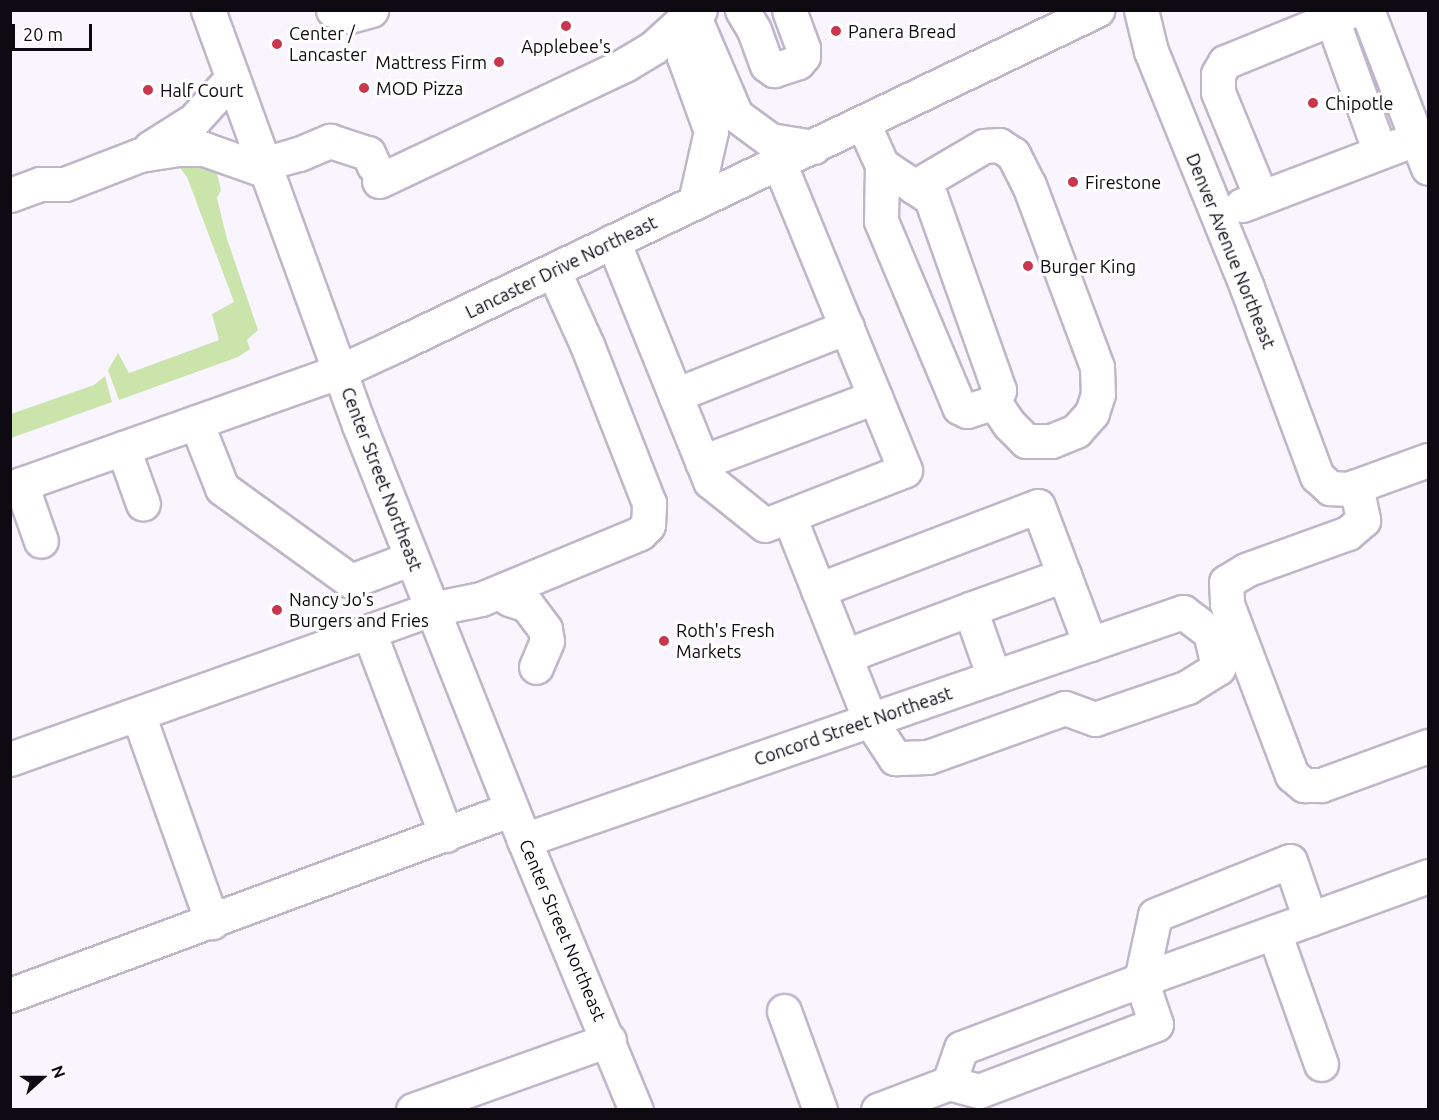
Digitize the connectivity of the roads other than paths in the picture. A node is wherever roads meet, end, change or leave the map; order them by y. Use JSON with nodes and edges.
{"nodes":[{"id":1,"x":208,"y":10,"type":"edge"},
{"id":2,"x":333,"y":10,"type":"edge"},
{"id":3,"x":371,"y":10,"type":"edge"},
{"id":4,"x":742,"y":10,"type":"edge"},
{"id":5,"x":789,"y":10,"type":"edge"},
{"id":6,"x":1097,"y":10,"type":"edge"},
{"id":7,"x":1141,"y":10,"type":"edge"},
{"id":8,"x":1367,"y":10,"type":"edge"},
{"id":9,"x":694,"y":11,"type":"edge"},
{"id":10,"x":1342,"y":15,"type":"edge"},
{"id":11,"x":232,"y":78,"type":"junction"},
{"id":12,"x":863,"y":123,"type":"junction"},
{"id":13,"x":1417,"y":138,"type":"junction"},
{"id":14,"x":813,"y":147,"type":"junction"},
{"id":15,"x":1380,"y":152,"type":"junction"},
{"id":16,"x":140,"y":155,"type":"junction"},
{"id":17,"x":779,"y":163,"type":"junction"},
{"id":18,"x":882,"y":165,"type":"junction"},
{"id":19,"x":265,"y":168,"type":"junction"},
{"id":20,"x":1428,"y":168,"type":"edge"},
{"id":21,"x":914,"y":187,"type":"junction"},
{"id":22,"x":10,"y":195,"type":"edge"},
{"id":23,"x":1261,"y":197,"type":"junction"},
{"id":24,"x":695,"y":202,"type":"junction"},
{"id":25,"x":1217,"y":214,"type":"junction"},
{"id":26,"x":613,"y":241,"type":"junction"},
{"id":27,"x":554,"y":272,"type":"junction"},
{"id":28,"x":847,"y":327,"type":"junction"},
{"id":29,"x":340,"y":370,"type":"junction"},
{"id":30,"x":675,"y":395,"type":"junction"},
{"id":31,"x":875,"y":397,"type":"junction"},
{"id":32,"x":994,"y":402,"type":"junction"},
{"id":33,"x":196,"y":422,"type":"junction"},
{"id":34,"x":123,"y":448,"type":"junction"},
{"id":35,"x":1428,"y":460,"type":"edge"},
{"id":36,"x":702,"y":462,"type":"junction"},
{"id":37,"x":16,"y":486,"type":"edge"},
{"id":38,"x":1343,"y":487,"type":"junction"},
{"id":39,"x":144,"y":504,"type":"dead end"},
{"id":40,"x":789,"y":516,"type":"junction"},
{"id":41,"x":41,"y":542,"type":"dead end"},
{"id":42,"x":412,"y":558,"type":"junction"},
{"id":43,"x":1064,"y":575,"type":"junction"},
{"id":44,"x":818,"y":590,"type":"junction"},
{"id":45,"x":509,"y":599,"type":"dead end"},
{"id":46,"x":432,"y":609,"type":"junction"},
{"id":47,"x":970,"y":609,"type":"junction"},
{"id":48,"x":369,"y":632,"type":"junction"},
{"id":49,"x":1089,"y":644,"type":"junction"},
{"id":50,"x":845,"y":656,"type":"junction"},
{"id":51,"x":1044,"y":660,"type":"junction"},
{"id":52,"x":536,"y":667,"type":"dead end"},
{"id":53,"x":994,"y":677,"type":"junction"},
{"id":54,"x":1065,"y":708,"type":"junction"},
{"id":55,"x":138,"y":714,"type":"junction"},
{"id":56,"x":870,"y":720,"type":"junction"},
{"id":57,"x":1428,"y":746,"type":"edge"},
{"id":58,"x":10,"y":759,"type":"edge"},
{"id":59,"x":512,"y":809,"type":"junction"},
{"id":60,"x":446,"y":835,"type":"junction"},
{"id":61,"x":524,"y":840,"type":"junction"},
{"id":62,"x":1428,"y":876,"type":"edge"},
{"id":63,"x":1310,"y":919,"type":"junction"},
{"id":64,"x":212,"y":922,"type":"junction"},
{"id":65,"x":1274,"y":932,"type":"junction"},
{"id":66,"x":1141,"y":980,"type":"junction"},
{"id":67,"x":10,"y":995,"type":"edge"},
{"id":68,"x":784,"y":1011,"type":"dead end"},
{"id":69,"x":609,"y":1040,"type":"junction"},
{"id":70,"x":1321,"y":1064,"type":"dead end"},
{"id":71,"x":949,"y":1083,"type":"junction"},
{"id":72,"x":412,"y":1110,"type":"edge"},
{"id":73,"x":636,"y":1110,"type":"edge"},
{"id":74,"x":820,"y":1110,"type":"edge"},
{"id":75,"x":878,"y":1110,"type":"edge"}],
"edges":[{"from":1,"to":11,"type":"main road","name":"Center Street Northeast"},
{"from":2,"to":3,"type":"main road"},
{"from":4,"to":5,"type":"main road"},
{"from":6,"to":12,"type":"main road","name":"Lancaster Drive Northeast"},
{"from":7,"to":25,"type":"main road","name":"Denver Avenue Northeast"},
{"from":8,"to":13,"type":"main road"},
{"from":9,"to":14,"type":"main road"},
{"from":9,"to":19,"type":"main road"},
{"from":9,"to":24,"type":"main road"},
{"from":10,"to":15,"type":"main road"},
{"from":10,"to":23,"type":"main road"},
{"from":11,"to":16,"type":"main road"},
{"from":11,"to":19,"type":"main road","name":"Center Street Northeast"},
{"from":12,"to":14,"type":"main road","name":"Lancaster Drive Northeast"},
{"from":12,"to":18,"type":"main road"},
{"from":13,"to":15,"type":"main road"},
{"from":13,"to":20,"type":"main road"},
{"from":14,"to":17,"type":"main road","name":"Lancaster Drive Northeast"},
{"from":15,"to":23,"type":"main road"},
{"from":16,"to":19,"type":"main road"},
{"from":16,"to":22,"type":"main road"},
{"from":17,"to":24,"type":"main road","name":"Lancaster Drive Northeast"},
{"from":17,"to":28,"type":"main road"},
{"from":18,"to":21,"type":"main road"},
{"from":18,"to":32,"type":"main road"},
{"from":19,"to":29,"type":"main road","name":"Center Street Northeast"},
{"from":21,"to":32,"type":"main road"},
{"from":21,"to":32,"type":"main road"},
{"from":23,"to":25,"type":"main road"},
{"from":24,"to":26,"type":"main road","name":"Lancaster Drive Northeast"},
{"from":25,"to":38,"type":"main road","name":"Denver Avenue Northeast"},
{"from":26,"to":27,"type":"main road","name":"Lancaster Drive Northeast"},
{"from":26,"to":30,"type":"main road"},
{"from":27,"to":29,"type":"main road","name":"Lancaster Drive Northeast"},
{"from":27,"to":46,"type":"main road"},
{"from":28,"to":30,"type":"main road"},
{"from":28,"to":31,"type":"main road"},
{"from":29,"to":33,"type":"main road","name":"Lancaster Drive Northeast"},
{"from":29,"to":42,"type":"main road","name":"Center Street Northeast"},
{"from":30,"to":36,"type":"main road"},
{"from":31,"to":36,"type":"main road"},
{"from":31,"to":40,"type":"main road"},
{"from":33,"to":34,"type":"main road","name":"Lancaster Drive Northeast"},
{"from":33,"to":42,"type":"main road"},
{"from":34,"to":37,"type":"main road","name":"Lancaster Drive Northeast"},
{"from":34,"to":39,"type":"main road"},
{"from":35,"to":38,"type":"main road"},
{"from":36,"to":40,"type":"main road"},
{"from":37,"to":41,"type":"main road"},
{"from":38,"to":57,"type":"main road","name":"Denver Avenue Northeast"},
{"from":40,"to":44,"type":"main road"},
{"from":42,"to":46,"type":"main road","name":"Center Street Northeast"},
{"from":43,"to":44,"type":"main road"},
{"from":43,"to":47,"type":"main road"},
{"from":43,"to":49,"type":"main road"},
{"from":44,"to":50,"type":"main road"},
{"from":45,"to":52,"type":"main road"},
{"from":46,"to":48,"type":"main road"},
{"from":46,"to":59,"type":"main road","name":"Center Street Northeast"},
{"from":47,"to":50,"type":"main road"},
{"from":47,"to":53,"type":"main road"},
{"from":48,"to":55,"type":"main road"},
{"from":48,"to":60,"type":"main road"},
{"from":49,"to":51,"type":"main road","name":"Concord Street Northeast"},
{"from":49,"to":54,"type":"main road","name":"Concord Street Northeast"},
{"from":50,"to":56,"type":"main road"},
{"from":51,"to":53,"type":"main road","name":"Concord Street Northeast"},
{"from":51,"to":54,"type":"main road"},
{"from":53,"to":56,"type":"main road","name":"Concord Street Northeast"},
{"from":54,"to":56,"type":"main road"},
{"from":55,"to":58,"type":"main road"},
{"from":55,"to":64,"type":"main road"},
{"from":56,"to":61,"type":"main road","name":"Concord Street Northeast"},
{"from":59,"to":60,"type":"main road"},
{"from":59,"to":61,"type":"main road","name":"Center Street Northeast"},
{"from":60,"to":64,"type":"main road"},
{"from":61,"to":69,"type":"main road","name":"Center Street Northeast"},
{"from":62,"to":63,"type":"main road"},
{"from":63,"to":65,"type":"main road"},
{"from":63,"to":66,"type":"main road"},
{"from":64,"to":67,"type":"main road"},
{"from":65,"to":66,"type":"main road"},
{"from":65,"to":70,"type":"main road"},
{"from":66,"to":71,"type":"main road"},
{"from":66,"to":71,"type":"main road"},
{"from":68,"to":74,"type":"main road"},
{"from":69,"to":72,"type":"main road"},
{"from":69,"to":73,"type":"main road","name":"Center Street Northeast"},
{"from":71,"to":75,"type":"main road"}]}
